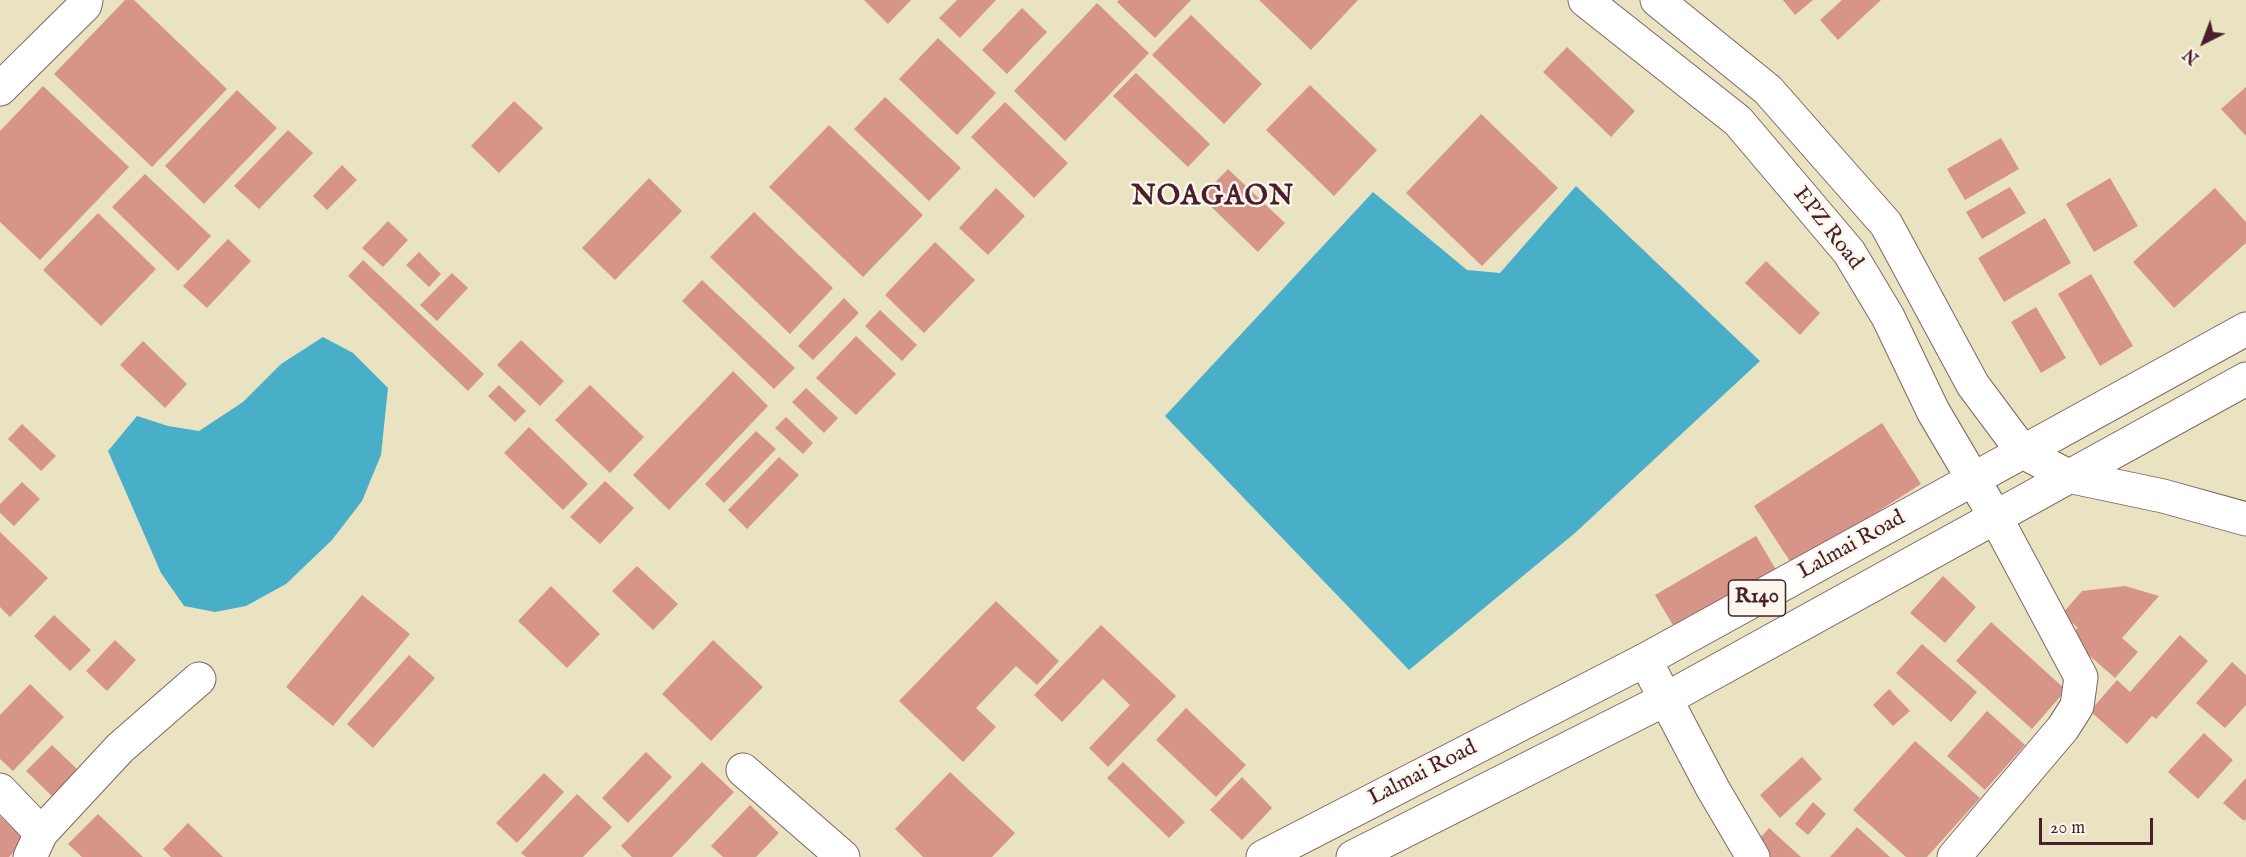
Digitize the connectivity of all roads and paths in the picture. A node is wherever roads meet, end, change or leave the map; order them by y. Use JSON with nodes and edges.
{"nodes":[{"id":1,"x":86,"y":0,"type":"edge"},
{"id":2,"x":1585,"y":0,"type":"edge"},
{"id":3,"x":1656,"y":0,"type":"edge"},
{"id":4,"x":0,"y":89,"type":"edge"},
{"id":5,"x":1768,"y":90,"type":"junction"},
{"id":6,"x":1738,"y":121,"type":"junction"},
{"id":7,"x":2246,"y":329,"type":"edge"},
{"id":8,"x":2246,"y":379,"type":"edge"},
{"id":9,"x":2024,"y":452,"type":"junction"},
{"id":10,"x":2068,"y":476,"type":"junction"},
{"id":11,"x":1973,"y":480,"type":"junction"},
{"id":12,"x":1995,"y":518,"type":"junction"},
{"id":13,"x":2246,"y":519,"type":"edge"},
{"id":14,"x":1645,"y":660,"type":"junction"},
{"id":15,"x":199,"y":679,"type":"dead end"},
{"id":16,"x":1666,"y":699,"type":"junction"},
{"id":17,"x":743,"y":770,"type":"dead end"},
{"id":18,"x":0,"y":790,"type":"edge"},
{"id":19,"x":36,"y":845,"type":"edge"},
{"id":20,"x":843,"y":857,"type":"edge"},
{"id":21,"x":1263,"y":857,"type":"edge"},
{"id":22,"x":1353,"y":857,"type":"edge"},
{"id":23,"x":1753,"y":857,"type":"edge"},
{"id":24,"x":1954,"y":857,"type":"edge"}],
"edges":[{"from":1,"to":4,"type":"main road"},
{"from":2,"to":6,"type":"main road","name":"EPZ Road"},
{"from":3,"to":5,"type":"main road","name":"EPZ Road"},
{"from":5,"to":6,"type":"main road"},
{"from":5,"to":9,"type":"main road","name":"EPZ Road"},
{"from":6,"to":11,"type":"main road","name":"EPZ Road"},
{"from":7,"to":9,"type":"main road","name":"Lalmai Road","number":"R140"},
{"from":8,"to":10,"type":"main road","name":"Lalmai Road","number":"R140"},
{"from":9,"to":10,"type":"main road","name":"EPZ Road"},
{"from":9,"to":11,"type":"main road","name":"Lalmai Road","number":"R140"},
{"from":10,"to":12,"type":"main road","name":"Lalmai Road","number":"R140"},
{"from":10,"to":13,"type":"main road","name":"EPZ Road"},
{"from":11,"to":12,"type":"main road","name":"EPZ Road"},
{"from":11,"to":14,"type":"main road","name":"Lalmai Road","number":"R140"},
{"from":12,"to":16,"type":"main road","name":"Lalmai Road","number":"R140"},
{"from":12,"to":24,"type":"main road","name":"EPZ Road"},
{"from":14,"to":16,"type":"main road"},
{"from":14,"to":21,"type":"main road","name":"Lalmai Road","number":"R140"},
{"from":15,"to":19,"type":"main road"},
{"from":16,"to":22,"type":"main road","name":"Lalmai Road","number":"R140"},
{"from":16,"to":23,"type":"main road"},
{"from":17,"to":20,"type":"main road"},
{"from":18,"to":19,"type":"main road"}]}
